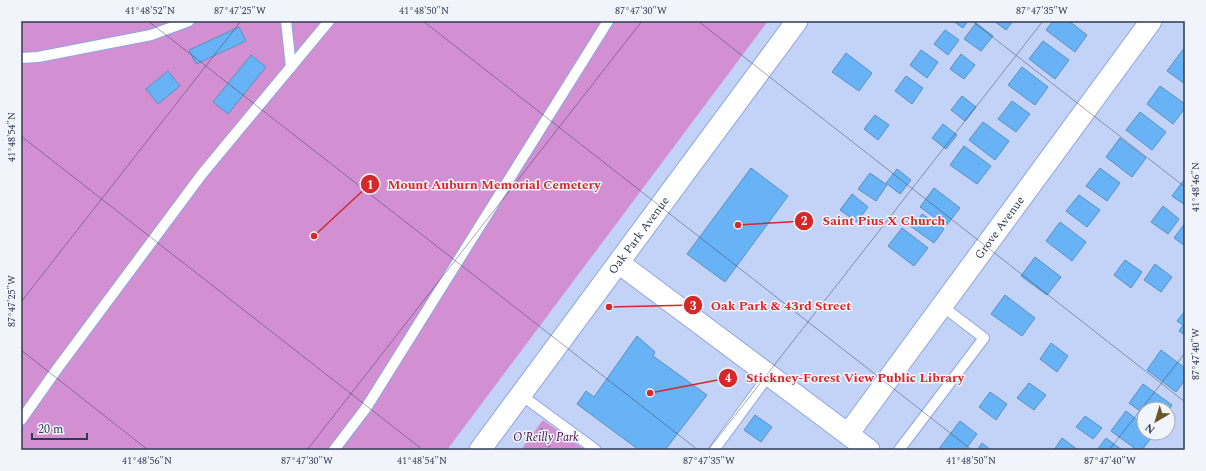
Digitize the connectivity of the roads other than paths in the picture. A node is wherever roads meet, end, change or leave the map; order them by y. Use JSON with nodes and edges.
{"nodes":[{"id":1,"x":189,"y":21,"type":"edge"},
{"id":2,"x":286,"y":21,"type":"edge"},
{"id":3,"x":329,"y":21,"type":"edge"},
{"id":4,"x":608,"y":21,"type":"edge"},
{"id":5,"x":797,"y":21,"type":"edge"},
{"id":6,"x":1151,"y":21,"type":"edge"},
{"id":7,"x":21,"y":58,"type":"edge"},
{"id":8,"x":291,"y":67,"type":"junction"},
{"id":9,"x":619,"y":263,"type":"junction"},
{"id":10,"x":942,"y":306,"type":"junction"},
{"id":11,"x":769,"y":375,"type":"junction"},
{"id":12,"x":520,"y":395,"type":"junction"},
{"id":13,"x":21,"y":420,"type":"edge"},
{"id":14,"x":848,"y":434,"type":"junction"},
{"id":15,"x":334,"y":450,"type":"edge"},
{"id":16,"x":480,"y":450,"type":"edge"},
{"id":17,"x":596,"y":450,"type":"edge"},
{"id":18,"x":714,"y":450,"type":"edge"},
{"id":19,"x":869,"y":450,"type":"edge"},
{"id":20,"x":899,"y":450,"type":"edge"}],
"edges":[{"from":1,"to":7,"type":"lane"},
{"from":2,"to":8,"type":"lane"},
{"from":3,"to":8,"type":"lane"},
{"from":4,"to":15,"type":"lane"},
{"from":5,"to":9,"type":"street","name":"Oak Park Avenue"},
{"from":6,"to":10,"type":"street","name":"Grove Avenue"},
{"from":8,"to":13,"type":"lane"},
{"from":9,"to":11,"type":"street"},
{"from":9,"to":12,"type":"street","name":"Oak Park Avenue"},
{"from":10,"to":14,"type":"street","name":"Grove Avenue"},
{"from":10,"to":20,"type":"lane"},
{"from":11,"to":14,"type":"street"},
{"from":11,"to":18,"type":"lane"},
{"from":12,"to":16,"type":"street","name":"Oak Park Avenue"},
{"from":12,"to":17,"type":"lane"},
{"from":14,"to":19,"type":"street"}]}
